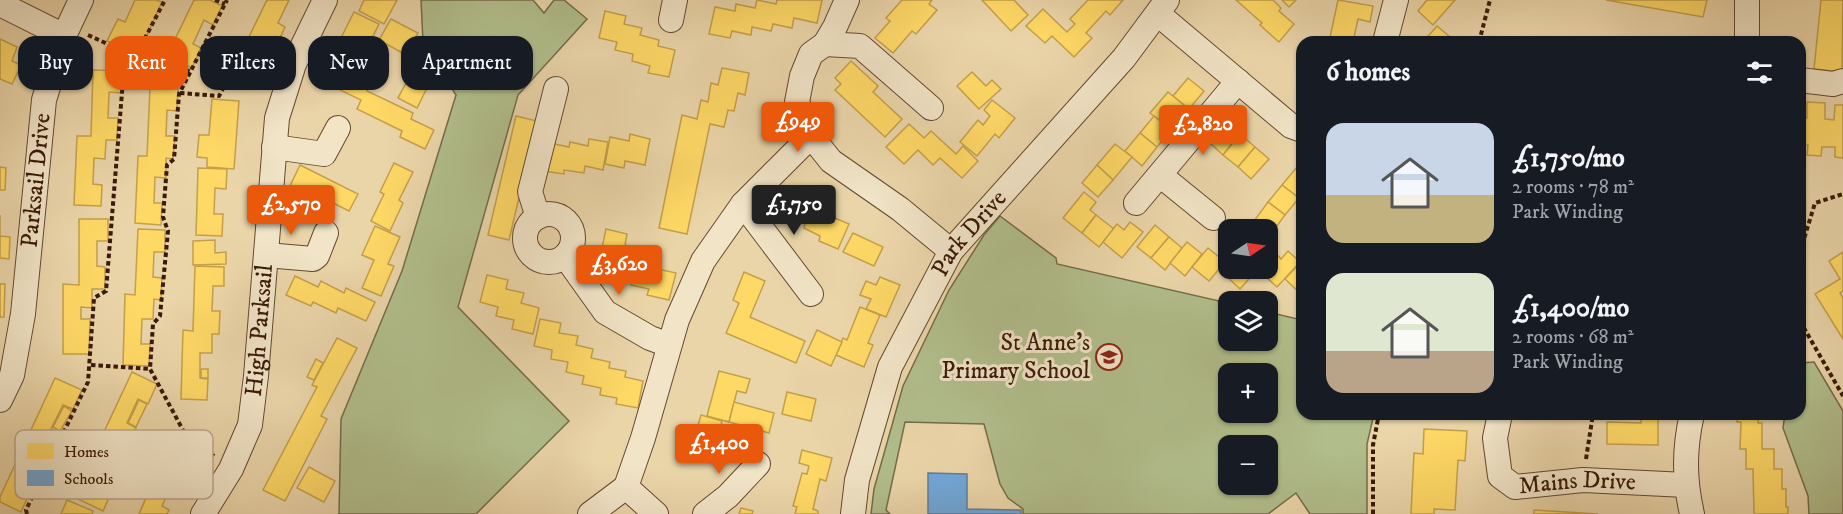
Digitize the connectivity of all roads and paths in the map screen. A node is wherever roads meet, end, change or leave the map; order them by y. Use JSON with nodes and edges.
{"nodes":[{"id":1,"x":81,"y":0,"type":"edge"},
{"id":2,"x":165,"y":0,"type":"edge"},
{"id":3,"x":215,"y":0,"type":"edge"},
{"id":4,"x":325,"y":0,"type":"edge"},
{"id":5,"x":847,"y":0,"type":"edge"},
{"id":6,"x":1396,"y":0,"type":"edge"},
{"id":7,"x":1490,"y":0,"type":"edge"},
{"id":8,"x":1747,"y":0,"type":"edge"},
{"id":9,"x":226,"y":2,"type":"edge"},
{"id":10,"x":0,"y":4,"type":"edge"},
{"id":11,"x":1162,"y":7,"type":"edge"},
{"id":12,"x":64,"y":36,"type":"joint"},
{"id":13,"x":147,"y":36,"type":"edge"},
{"id":14,"x":1387,"y":36,"type":"edge"},
{"id":15,"x":1481,"y":36,"type":"edge"},
{"id":16,"x":1747,"y":36,"type":"edge"},
{"id":17,"x":825,"y":44,"type":"junction"},
{"id":18,"x":296,"y":60,"type":"edge"},
{"id":19,"x":188,"y":71,"type":"edge"},
{"id":20,"x":191,"y":72,"type":"junction"},
{"id":21,"x":1238,"y":81,"type":"junction"},
{"id":22,"x":1806,"y":81,"type":"edge"},
{"id":23,"x":1843,"y":81,"type":"edge"},
{"id":24,"x":556,"y":89,"type":"dead end"},
{"id":25,"x":47,"y":90,"type":"edge"},
{"id":26,"x":122,"y":90,"type":"edge"},
{"id":27,"x":222,"y":90,"type":"edge"},
{"id":28,"x":285,"y":90,"type":"edge"},
{"id":29,"x":180,"y":93,"type":"junction"},
{"id":30,"x":931,"y":108,"type":"dead end"},
{"id":31,"x":338,"y":128,"type":"dead end"},
{"id":32,"x":1296,"y":128,"type":"edge"},
{"id":33,"x":811,"y":136,"type":"junction"},
{"id":34,"x":274,"y":147,"type":"junction"},
{"id":35,"x":1160,"y":175,"type":"junction"},
{"id":36,"x":1843,"y":194,"type":"edge"},
{"id":37,"x":1136,"y":203,"type":"dead end"},
{"id":38,"x":742,"y":204,"type":"junction"},
{"id":39,"x":538,"y":217,"type":"junction"},
{"id":40,"x":1213,"y":218,"type":"dead end"},
{"id":41,"x":1806,"y":232,"type":"edge"},
{"id":42,"x":326,"y":233,"type":"dead end"},
{"id":43,"x":951,"y":251,"type":"junction"},
{"id":44,"x":266,"y":255,"type":"junction"},
{"id":45,"x":565,"y":256,"type":"junction"},
{"id":46,"x":811,"y":294,"type":"dead end"},
{"id":47,"x":1806,"y":331,"type":"edge"},
{"id":48,"x":669,"y":345,"type":"junction"},
{"id":49,"x":91,"y":365,"type":"junction"},
{"id":50,"x":150,"y":369,"type":"junction"},
{"id":51,"x":1843,"y":396,"type":"edge"},
{"id":52,"x":0,"y":400,"type":"edge"},
{"id":53,"x":1378,"y":420,"type":"edge"},
{"id":54,"x":1499,"y":420,"type":"edge"},
{"id":55,"x":1592,"y":420,"type":"edge"},
{"id":56,"x":1691,"y":420,"type":"edge"},
{"id":57,"x":65,"y":430,"type":"edge"},
{"id":58,"x":183,"y":430,"type":"edge"},
{"id":59,"x":213,"y":455,"type":"edge"},
{"id":60,"x":758,"y":464,"type":"dead end"},
{"id":61,"x":231,"y":469,"type":"junction"},
{"id":62,"x":1583,"y":480,"type":"junction"},
{"id":63,"x":1686,"y":485,"type":"junction"},
{"id":64,"x":626,"y":488,"type":"junction"},
{"id":65,"x":213,"y":498,"type":"edge"},
{"id":66,"x":31,"y":499,"type":"edge"},
{"id":67,"x":212,"y":499,"type":"edge"},
{"id":68,"x":27,"y":514,"type":"edge"},
{"id":69,"x":203,"y":514,"type":"edge"},
{"id":70,"x":590,"y":514,"type":"edge"},
{"id":71,"x":656,"y":514,"type":"edge"},
{"id":72,"x":705,"y":514,"type":"edge"},
{"id":73,"x":853,"y":514,"type":"edge"},
{"id":74,"x":1373,"y":514,"type":"edge"},
{"id":75,"x":1692,"y":514,"type":"edge"}],
"edges":[{"from":1,"to":12,"type":"street","name":"Parksail Drive"},
{"from":2,"to":13,"type":"path"},
{"from":3,"to":9,"type":"path"},
{"from":4,"to":18,"type":"street","name":"High Parksail"},
{"from":5,"to":17,"type":"street"},
{"from":6,"to":14,"type":"street"},
{"from":7,"to":15,"type":"path"},
{"from":8,"to":16,"type":"street"},
{"from":9,"to":20,"type":"path"},
{"from":10,"to":12,"type":"street"},
{"from":11,"to":21,"type":"street"},
{"from":11,"to":43,"type":"street","name":"Park Drive"},
{"from":17,"to":30,"type":"street"},
{"from":17,"to":33,"type":"street"},
{"from":19,"to":20,"type":"path"},
{"from":20,"to":29,"type":"path"},
{"from":21,"to":32,"type":"street"},
{"from":21,"to":35,"type":"street"},
{"from":22,"to":23,"type":"street"},
{"from":24,"to":39,"type":"street"},
{"from":25,"to":52,"type":"street","name":"Parksail Drive"},
{"from":26,"to":49,"type":"path"},
{"from":27,"to":29,"type":"path"},
{"from":28,"to":34,"type":"street","name":"High Parksail"},
{"from":29,"to":50,"type":"path"},
{"from":31,"to":34,"type":"street"},
{"from":33,"to":38,"type":"street"},
{"from":33,"to":43,"type":"street"},
{"from":34,"to":44,"type":"street","name":"High Parksail"},
{"from":35,"to":37,"type":"street"},
{"from":35,"to":40,"type":"street"},
{"from":36,"to":41,"type":"path"},
{"from":38,"to":46,"type":"street"},
{"from":38,"to":48,"type":"street"},
{"from":39,"to":45,"type":"street"},
{"from":39,"to":45,"type":"street"},
{"from":42,"to":44,"type":"street"},
{"from":43,"to":73,"type":"street","name":"Park Drive"},
{"from":44,"to":61,"type":"street","name":"High Parksail"},
{"from":45,"to":48,"type":"street"},
{"from":47,"to":51,"type":"path"},
{"from":48,"to":64,"type":"street"},
{"from":49,"to":50,"type":"path"},
{"from":49,"to":57,"type":"path"},
{"from":50,"to":58,"type":"path"},
{"from":53,"to":74,"type":"path"},
{"from":54,"to":62,"type":"street","name":"Mains Drive"},
{"from":55,"to":62,"type":"path"},
{"from":56,"to":63,"type":"street"},
{"from":59,"to":61,"type":"path"},
{"from":60,"to":72,"type":"street"},
{"from":61,"to":65,"type":"street","name":"High Parksail"},
{"from":62,"to":63,"type":"street","name":"Mains Drive"},
{"from":63,"to":75,"type":"street"},
{"from":64,"to":70,"type":"street"},
{"from":64,"to":71,"type":"street"},
{"from":66,"to":68,"type":"path"},
{"from":67,"to":69,"type":"street","name":"High Parksail"}]}
